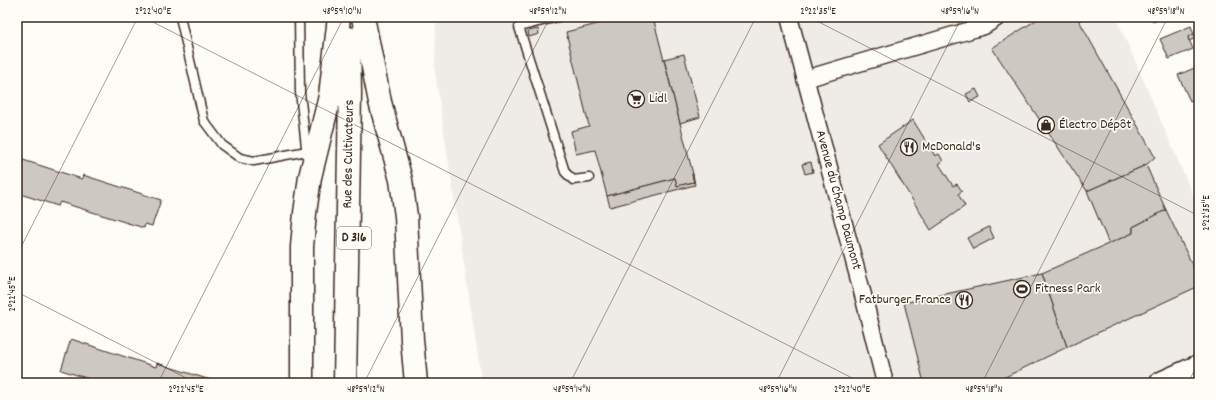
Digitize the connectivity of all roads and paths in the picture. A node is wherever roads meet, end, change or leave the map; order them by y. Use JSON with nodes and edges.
{"nodes":[{"id":1,"x":180,"y":17,"type":"edge"},
{"id":2,"x":299,"y":17,"type":"edge"},
{"id":3,"x":339,"y":17,"type":"edge"},
{"id":4,"x":349,"y":17,"type":"edge"},
{"id":5,"x":363,"y":17,"type":"edge"},
{"id":6,"x":558,"y":17,"type":"edge"},
{"id":7,"x":788,"y":17,"type":"edge"},
{"id":8,"x":998,"y":17,"type":"edge"},
{"id":9,"x":805,"y":79,"type":"junction"},
{"id":10,"x":350,"y":93,"type":"junction"},
{"id":11,"x":307,"y":151,"type":"junction"},
{"id":12,"x":310,"y":177,"type":"junction"},
{"id":13,"x":589,"y":178,"type":"dead end"},
{"id":14,"x":1199,"y":366,"type":"edge"},
{"id":15,"x":302,"y":383,"type":"edge"},
{"id":16,"x":345,"y":383,"type":"edge"},
{"id":17,"x":358,"y":383,"type":"edge"},
{"id":18,"x":416,"y":383,"type":"edge"},
{"id":19,"x":885,"y":383,"type":"edge"},
{"id":20,"x":1161,"y":383,"type":"edge"}],
"edges":[{"from":1,"to":11,"type":"lane"},
{"from":2,"to":11,"type":"lane"},
{"from":3,"to":12,"type":"main road"},
{"from":4,"to":10,"type":"main road","number":"D 316"},
{"from":5,"to":18,"type":"main road"},
{"from":6,"to":13,"type":"lane"},
{"from":7,"to":9,"type":"street","name":"Avenue du Champ Daumont"},
{"from":8,"to":9,"type":"street"},
{"from":9,"to":19,"type":"street","name":"Avenue du Champ Daumont"},
{"from":10,"to":16,"type":"main road","name":"Rue des Cultivateurs","number":"D 316"},
{"from":10,"to":17,"type":"main road","name":"Rue des Cultivateurs","number":"D 316"},
{"from":11,"to":12,"type":"lane"},
{"from":12,"to":15,"type":"main road"},
{"from":14,"to":20,"type":"main road"}]}
